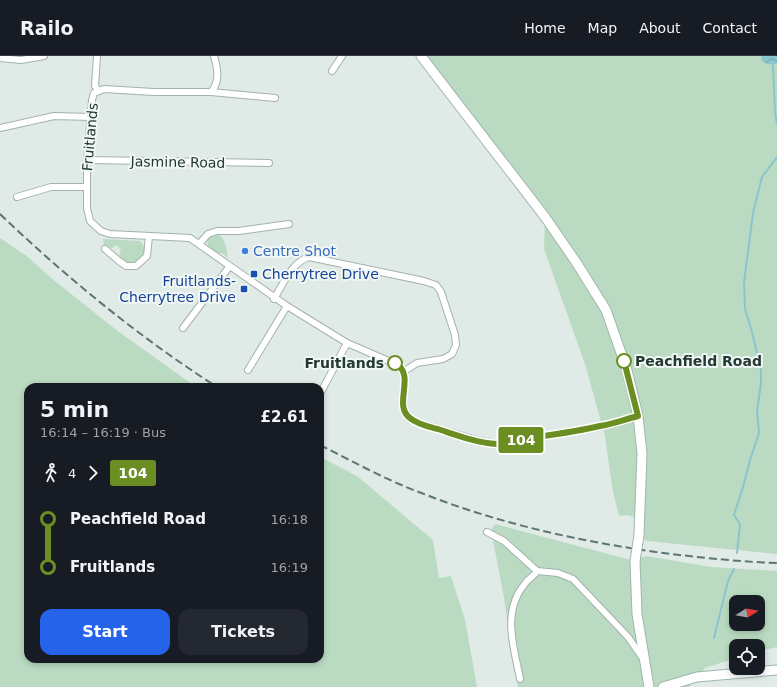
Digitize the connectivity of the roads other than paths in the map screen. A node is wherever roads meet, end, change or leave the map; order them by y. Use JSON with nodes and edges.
{"nodes":[{"id":1,"x":44,"y":56,"type":"edge"},
{"id":2,"x":97,"y":56,"type":"edge"},
{"id":3,"x":214,"y":56,"type":"edge"},
{"id":4,"x":342,"y":56,"type":"edge"},
{"id":5,"x":421,"y":56,"type":"edge"},
{"id":6,"x":0,"y":58,"type":"edge"},
{"id":7,"x":332,"y":71,"type":"dead end"},
{"id":8,"x":99,"y":91,"type":"junction"},
{"id":9,"x":210,"y":92,"type":"junction"},
{"id":10,"x":275,"y":98,"type":"dead end"},
{"id":11,"x":91,"y":116,"type":"junction"},
{"id":12,"x":0,"y":128,"type":"edge"},
{"id":13,"x":87,"y":160,"type":"junction"},
{"id":14,"x":269,"y":164,"type":"dead end"},
{"id":15,"x":87,"y":186,"type":"junction"},
{"id":16,"x":17,"y":197,"type":"dead end"},
{"id":17,"x":289,"y":224,"type":"dead end"},
{"id":18,"x":149,"y":236,"type":"junction"},
{"id":19,"x":199,"y":244,"type":"junction"},
{"id":20,"x":106,"y":249,"type":"dead end"},
{"id":21,"x":117,"y":250,"type":"dead end"},
{"id":22,"x":112,"y":255,"type":"junction"},
{"id":23,"x":229,"y":267,"type":"junction"},
{"id":24,"x":274,"y":298,"type":"junction"},
{"id":25,"x":287,"y":306,"type":"junction"},
{"id":26,"x":183,"y":328,"type":"dead end"},
{"id":27,"x":347,"y":343,"type":"junction"},
{"id":28,"x":248,"y":370,"type":"dead end"},
{"id":29,"x":403,"y":372,"type":"junction"},
{"id":30,"x":324,"y":386,"type":"edge"},
{"id":31,"x":638,"y":416,"type":"junction"},
{"id":32,"x":487,"y":532,"type":"dead end"},
{"id":33,"x":538,"y":570,"type":"junction"},
{"id":34,"x":643,"y":658,"type":"junction"},
{"id":35,"x":777,"y":670,"type":"edge"},
{"id":36,"x":520,"y":679,"type":"dead end"},
{"id":37,"x":649,"y":687,"type":"edge"},
{"id":38,"x":663,"y":687,"type":"edge"}],
"edges":[{"from":1,"to":6,"type":"street"},
{"from":2,"to":8,"type":"street"},
{"from":3,"to":9,"type":"street"},
{"from":4,"to":7,"type":"street"},
{"from":5,"to":31,"type":"street"},
{"from":8,"to":9,"type":"street","name":"Fruitlands"},
{"from":8,"to":11,"type":"street","name":"Fruitlands"},
{"from":9,"to":10,"type":"street","name":"Fruitlands"},
{"from":11,"to":12,"type":"street"},
{"from":11,"to":13,"type":"street","name":"Fruitlands"},
{"from":13,"to":14,"type":"street","name":"Jasmine Road"},
{"from":13,"to":15,"type":"street","name":"Fruitlands"},
{"from":15,"to":16,"type":"street"},
{"from":15,"to":18,"type":"street","name":"Fruitlands"},
{"from":17,"to":19,"type":"street"},
{"from":18,"to":19,"type":"street","name":"Fruitlands"},
{"from":18,"to":22,"type":"street"},
{"from":19,"to":23,"type":"street","name":"Fruitlands"},
{"from":20,"to":22,"type":"street"},
{"from":21,"to":22,"type":"street"},
{"from":23,"to":24,"type":"street","name":"Fruitlands"},
{"from":23,"to":26,"type":"street"},
{"from":24,"to":25,"type":"street","name":"Fruitlands"},
{"from":24,"to":29,"type":"street"},
{"from":25,"to":27,"type":"street","name":"Fruitlands"},
{"from":25,"to":28,"type":"street"},
{"from":27,"to":29,"type":"street","name":"Fruitlands"},
{"from":27,"to":30,"type":"street"},
{"from":29,"to":31,"type":"street"},
{"from":31,"to":34,"type":"street","bridge":true},
{"from":32,"to":33,"type":"street"},
{"from":33,"to":34,"type":"street"},
{"from":33,"to":36,"type":"street"},
{"from":34,"to":37,"type":"street"},
{"from":35,"to":38,"type":"street"}]}
